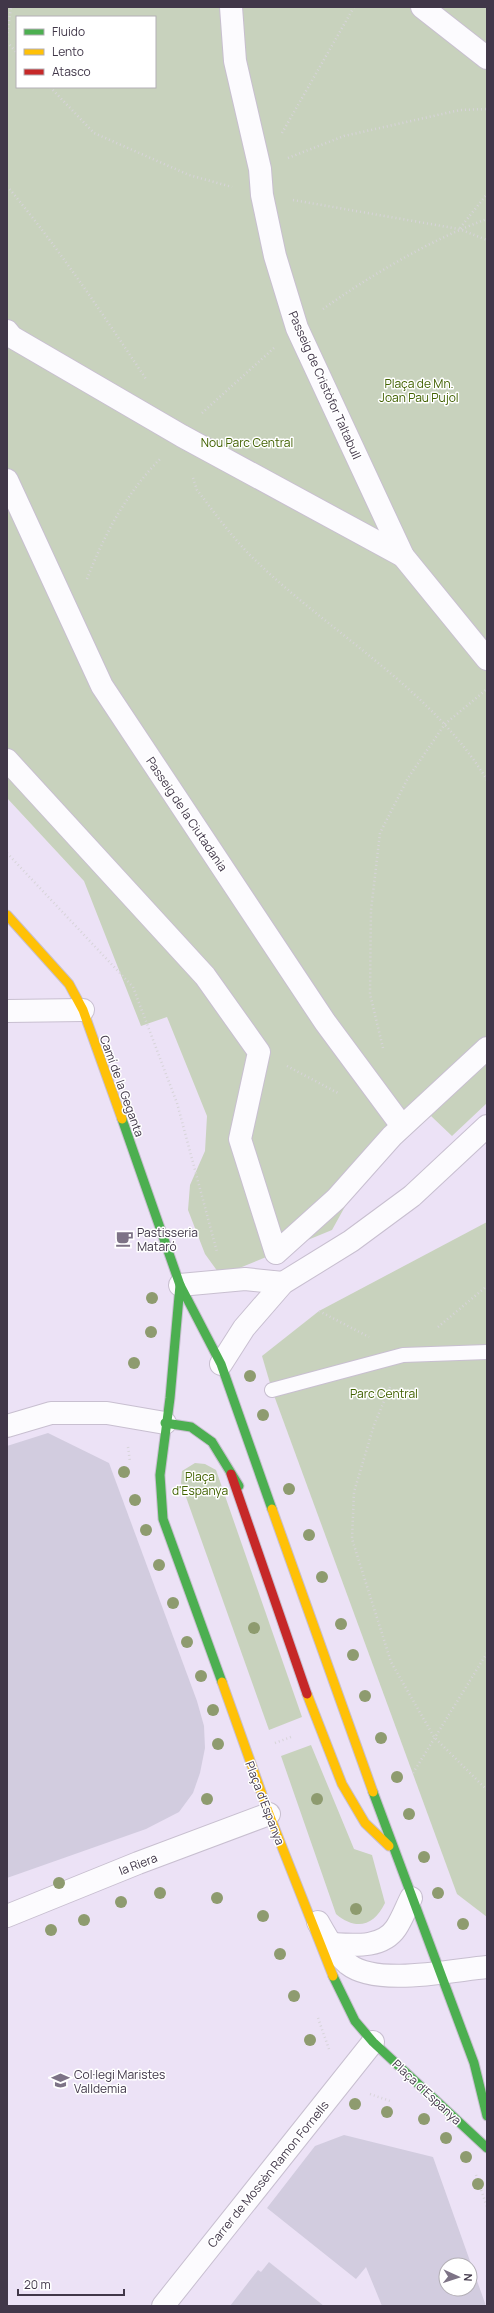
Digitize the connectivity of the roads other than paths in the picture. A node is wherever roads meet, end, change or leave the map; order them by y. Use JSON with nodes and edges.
{"nodes":[{"id":1,"x":231,"y":7,"type":"edge"},
{"id":2,"x":422,"y":7,"type":"edge"},
{"id":3,"x":487,"y":58,"type":"edge"},
{"id":4,"x":7,"y":331,"type":"edge"},
{"id":5,"x":7,"y":480,"type":"edge"},
{"id":6,"x":403,"y":556,"type":"junction"},
{"id":7,"x":487,"y":659,"type":"edge"},
{"id":8,"x":7,"y":760,"type":"edge"},
{"id":9,"x":7,"y":915,"type":"edge"},
{"id":10,"x":83,"y":1010,"type":"junction"},
{"id":11,"x":7,"y":1011,"type":"edge"},
{"id":12,"x":487,"y":1048,"type":"edge"},
{"id":13,"x":402,"y":1126,"type":"junction"},
{"id":14,"x":487,"y":1126,"type":"edge"},
{"id":15,"x":283,"y":1283,"type":"junction"},
{"id":16,"x":180,"y":1285,"type":"junction"},
{"id":17,"x":487,"y":1352,"type":"edge"},
{"id":18,"x":221,"y":1364,"type":"junction"},
{"id":19,"x":272,"y":1390,"type":"dead end"},
{"id":20,"x":165,"y":1422,"type":"junction"},
{"id":21,"x":7,"y":1426,"type":"edge"},
{"id":22,"x":231,"y":1474,"type":"junction"},
{"id":23,"x":255,"y":1514,"type":"dead end"},
{"id":24,"x":278,"y":1555,"type":"dead end"},
{"id":25,"x":306,"y":1602,"type":"junction"},
{"id":26,"x":269,"y":1814,"type":"junction"},
{"id":27,"x":393,"y":1850,"type":"junction"},
{"id":28,"x":296,"y":1885,"type":"junction"},
{"id":29,"x":411,"y":1898,"type":"junction"},
{"id":30,"x":7,"y":1916,"type":"edge"},
{"id":31,"x":330,"y":1944,"type":"junction"},
{"id":32,"x":487,"y":1967,"type":"edge"},
{"id":33,"x":440,"y":1974,"type":"junction"},
{"id":34,"x":373,"y":2042,"type":"junction"},
{"id":35,"x":487,"y":2116,"type":"edge"},
{"id":36,"x":487,"y":2148,"type":"edge"},
{"id":37,"x":163,"y":2306,"type":"edge"}],
"edges":[{"from":1,"to":6,"type":"street","name":"Passeig de Cristòfor Taltabull"},
{"from":2,"to":3,"type":"street"},
{"from":4,"to":6,"type":"street"},
{"from":5,"to":13,"type":"street","name":"Passeig de la Ciutadania"},
{"from":6,"to":7,"type":"street","name":"Passeig de Cristòfor Taltabull"},
{"from":8,"to":13,"type":"street"},
{"from":9,"to":10,"type":"street","name":"Camí de la Geganta"},
{"from":10,"to":11,"type":"street"},
{"from":10,"to":16,"type":"street","name":"Camí de la Geganta"},
{"from":12,"to":13,"type":"street"},
{"from":14,"to":15,"type":"street"},
{"from":15,"to":16,"type":"street"},
{"from":15,"to":18,"type":"street"},
{"from":16,"to":18,"type":"street"},
{"from":16,"to":20,"type":"street","name":"Plaça d'Espanya"},
{"from":17,"to":19,"type":"lane"},
{"from":18,"to":25,"type":"street"},
{"from":20,"to":21,"type":"street"},
{"from":20,"to":22,"type":"street"},
{"from":20,"to":26,"type":"street","name":"Plaça d'Espanya"},
{"from":22,"to":23,"type":"street"},
{"from":22,"to":27,"type":"street"},
{"from":24,"to":25,"type":"street"},
{"from":25,"to":27,"type":"street"},
{"from":26,"to":28,"type":"street","name":"Plaça d'Espanya"},
{"from":26,"to":30,"type":"street","name":"la Riera"},
{"from":27,"to":29,"type":"street"},
{"from":28,"to":31,"type":"street","name":"Plaça d'Espanya"},
{"from":28,"to":34,"type":"street","name":"Plaça d'Espanya"},
{"from":29,"to":31,"type":"street"},
{"from":29,"to":33,"type":"street"},
{"from":31,"to":33,"type":"street","name":"Plaça d'Espanya"},
{"from":32,"to":33,"type":"street","name":"Plaça d'Espanya"},
{"from":33,"to":35,"type":"street"},
{"from":34,"to":36,"type":"street","name":"Plaça d'Espanya"},
{"from":34,"to":37,"type":"street","name":"Carrer de Mossèn Ramon Fornells"}]}
